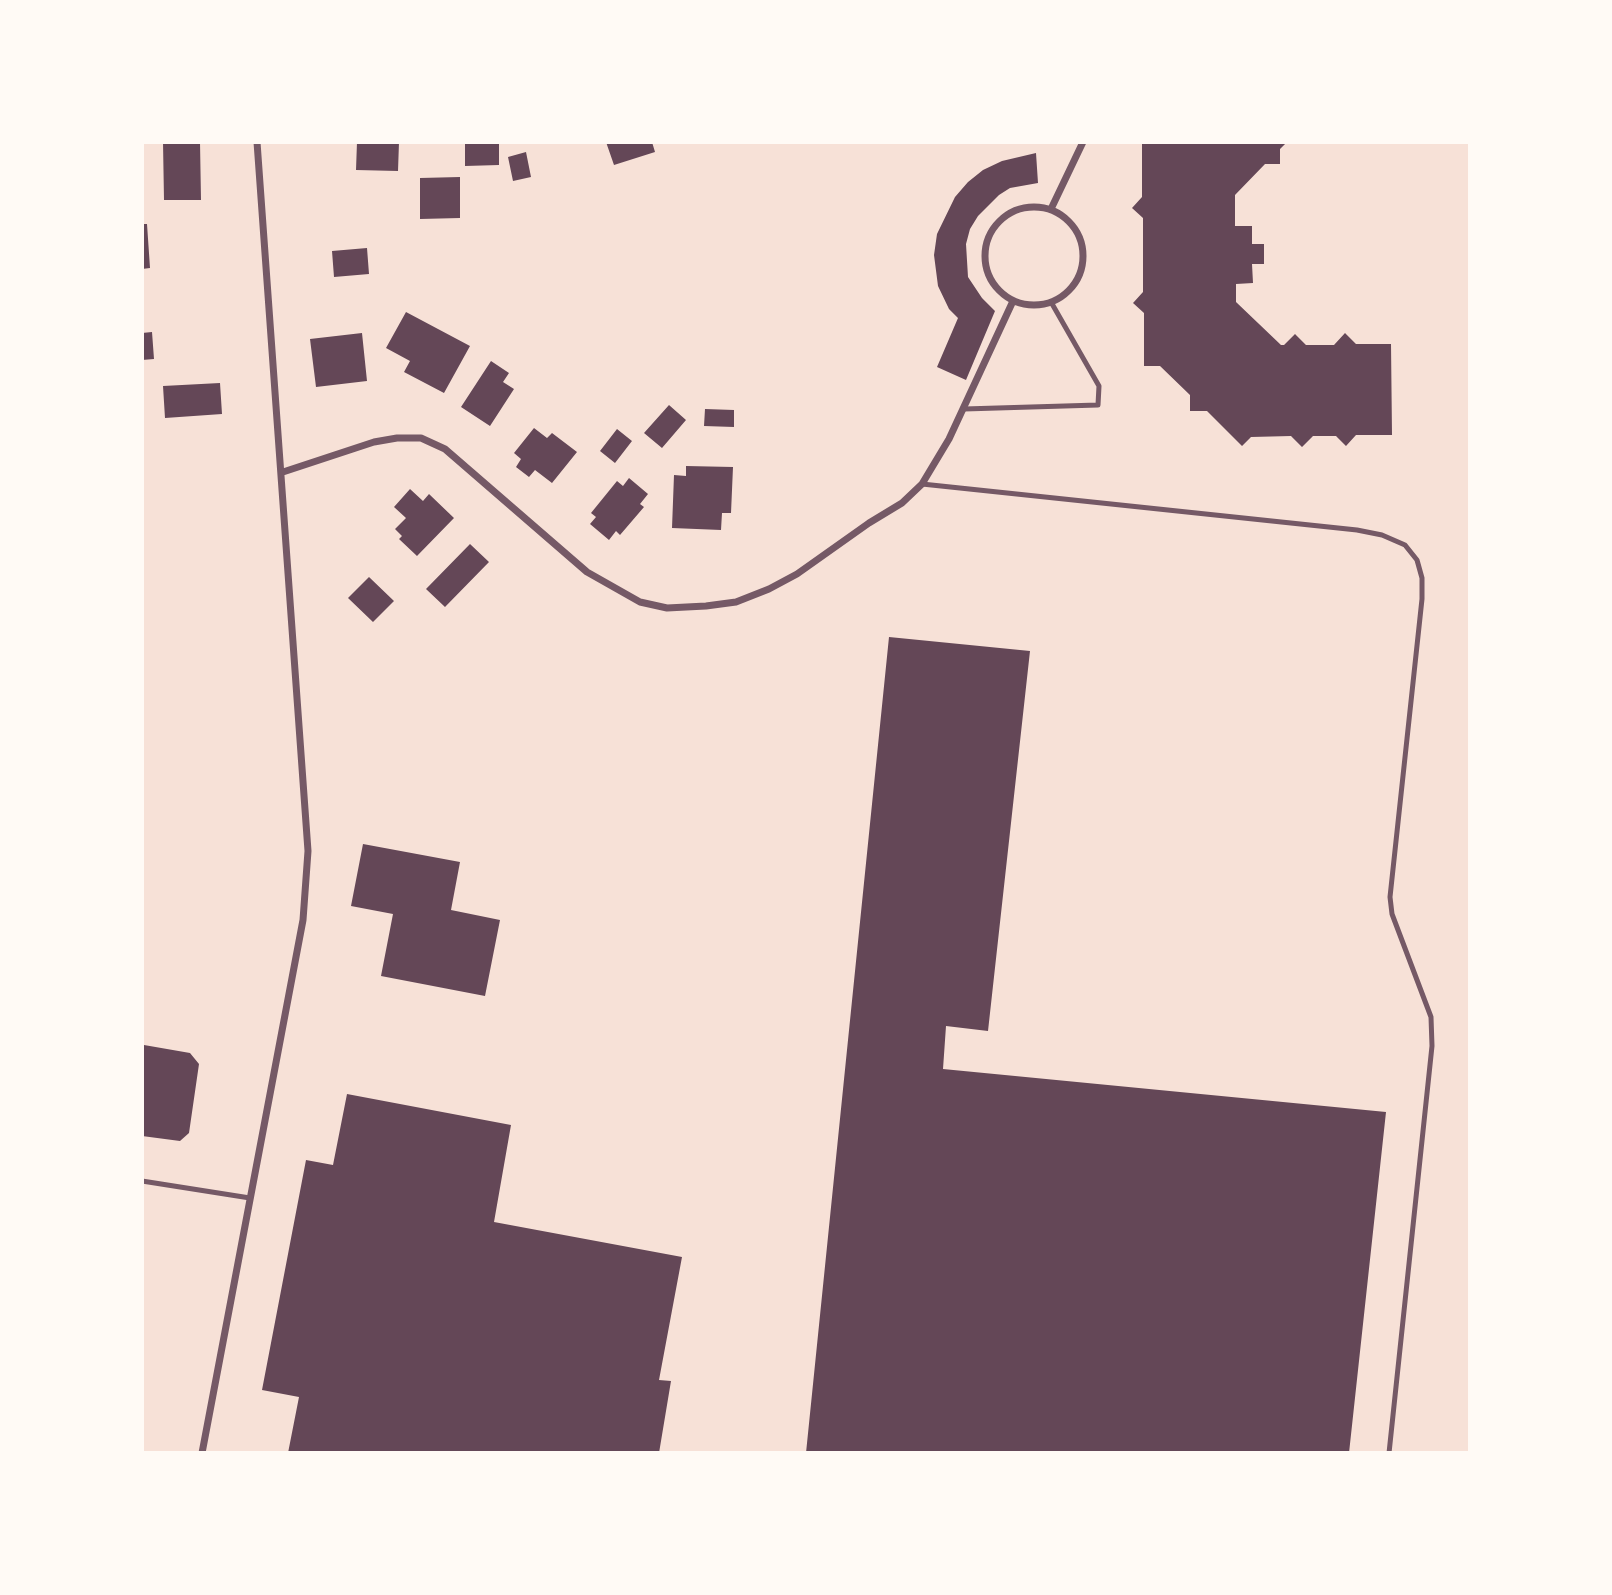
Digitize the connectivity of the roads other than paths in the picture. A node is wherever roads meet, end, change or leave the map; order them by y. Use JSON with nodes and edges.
{"nodes":[{"id":1,"x":257,"y":142,"type":"edge"},
{"id":2,"x":1083,"y":142,"type":"edge"},
{"id":3,"x":1051,"y":209,"type":"junction"},
{"id":4,"x":1013,"y":301,"type":"junction"},
{"id":5,"x":1051,"y":302,"type":"junction"},
{"id":6,"x":964,"y":409,"type":"junction"},
{"id":7,"x":283,"y":472,"type":"junction"},
{"id":8,"x":922,"y":484,"type":"junction"},
{"id":9,"x":142,"y":1181,"type":"edge"},
{"id":10,"x":250,"y":1198,"type":"junction"},
{"id":11,"x":202,"y":1453,"type":"edge"},
{"id":12,"x":1389,"y":1453,"type":"edge"}],
"edges":[{"from":1,"to":7,"type":"street"},
{"from":2,"to":3,"type":"street"},
{"from":3,"to":4,"type":"street"},
{"from":3,"to":5,"type":"street"},
{"from":4,"to":5,"type":"street"},
{"from":4,"to":6,"type":"street"},
{"from":5,"to":6,"type":"lane"},
{"from":6,"to":8,"type":"street"},
{"from":7,"to":8,"type":"street"},
{"from":7,"to":10,"type":"street"},
{"from":8,"to":12,"type":"lane"},
{"from":9,"to":10,"type":"lane"},
{"from":10,"to":11,"type":"street"}]}
